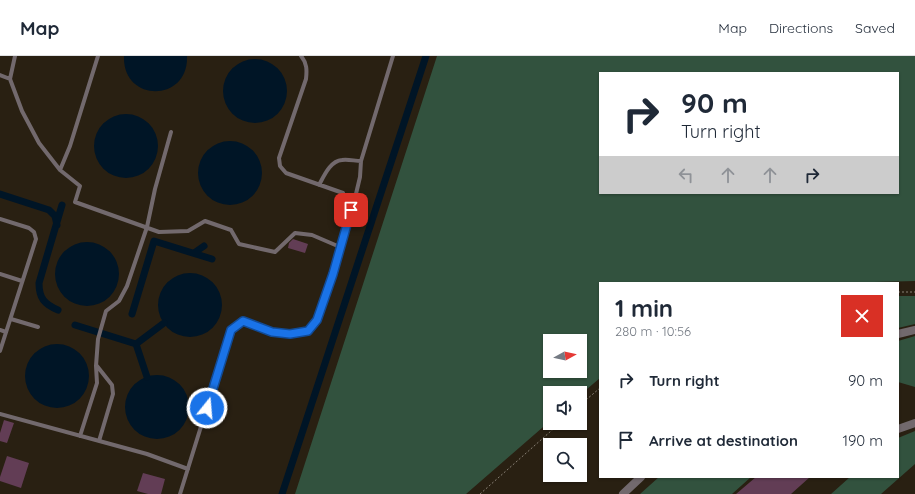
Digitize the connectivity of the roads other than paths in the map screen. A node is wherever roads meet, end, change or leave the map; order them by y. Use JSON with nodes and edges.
{"nodes":[{"id":1,"x":15,"y":56,"type":"edge"},
{"id":2,"x":98,"y":56,"type":"edge"},
{"id":3,"x":301,"y":56,"type":"edge"},
{"id":4,"x":393,"y":56,"type":"edge"},
{"id":5,"x":0,"y":75,"type":"edge"},
{"id":6,"x":10,"y":79,"type":"junction"},
{"id":7,"x":172,"y":132,"type":"dead end"},
{"id":8,"x":361,"y":161,"type":"junction"},
{"id":9,"x":60,"y":170,"type":"junction"},
{"id":10,"x":319,"y":185,"type":"junction"},
{"id":11,"x":343,"y":193,"type":"dead end"},
{"id":12,"x":0,"y":219,"type":"edge"},
{"id":13,"x":146,"y":227,"type":"junction"},
{"id":14,"x":340,"y":247,"type":"junction"},
{"id":15,"x":0,"y":274,"type":"edge"},
{"id":16,"x":22,"y":281,"type":"junction"},
{"id":17,"x":11,"y":320,"type":"junction"},
{"id":18,"x":38,"y":327,"type":"dead end"},
{"id":19,"x":0,"y":330,"type":"edge"},
{"id":20,"x":915,"y":330,"type":"edge"},
{"id":21,"x":6,"y":332,"type":"junction"},
{"id":22,"x":899,"y":334,"type":"edge"},
{"id":23,"x":0,"y":351,"type":"edge"},
{"id":24,"x":96,"y":366,"type":"junction"},
{"id":25,"x":0,"y":415,"type":"edge"},
{"id":26,"x":915,"y":423,"type":"edge"},
{"id":27,"x":899,"y":429,"type":"edge"},
{"id":28,"x":80,"y":436,"type":"junction"},
{"id":29,"x":98,"y":441,"type":"junction"},
{"id":30,"x":188,"y":469,"type":"junction"},
{"id":31,"x":640,"y":478,"type":"edge"},
{"id":32,"x":180,"y":494,"type":"edge"},
{"id":33,"x":623,"y":494,"type":"edge"}],
"edges":[{"from":1,"to":6,"type":"lane"},
{"from":2,"to":9,"type":"lane"},
{"from":3,"to":10,"type":"lane"},
{"from":4,"to":8,"type":"lane"},
{"from":5,"to":6,"type":"lane"},
{"from":6,"to":9,"type":"lane"},
{"from":7,"to":13,"type":"lane"},
{"from":8,"to":10,"type":"lane"},
{"from":8,"to":14,"type":"lane"},
{"from":9,"to":13,"type":"lane"},
{"from":10,"to":11,"type":"lane"},
{"from":12,"to":16,"type":"lane"},
{"from":13,"to":14,"type":"lane"},
{"from":13,"to":24,"type":"lane"},
{"from":14,"to":30,"type":"lane"},
{"from":15,"to":16,"type":"lane"},
{"from":16,"to":17,"type":"lane"},
{"from":17,"to":18,"type":"lane"},
{"from":17,"to":21,"type":"lane"},
{"from":19,"to":21,"type":"lane"},
{"from":20,"to":22,"type":"street"},
{"from":21,"to":23,"type":"lane"},
{"from":24,"to":28,"type":"lane"},
{"from":24,"to":29,"type":"lane"},
{"from":25,"to":28,"type":"lane"},
{"from":26,"to":27,"type":"street"},
{"from":28,"to":29,"type":"lane"},
{"from":29,"to":30,"type":"lane"},
{"from":30,"to":32,"type":"lane"},
{"from":31,"to":33,"type":"street"}]}
